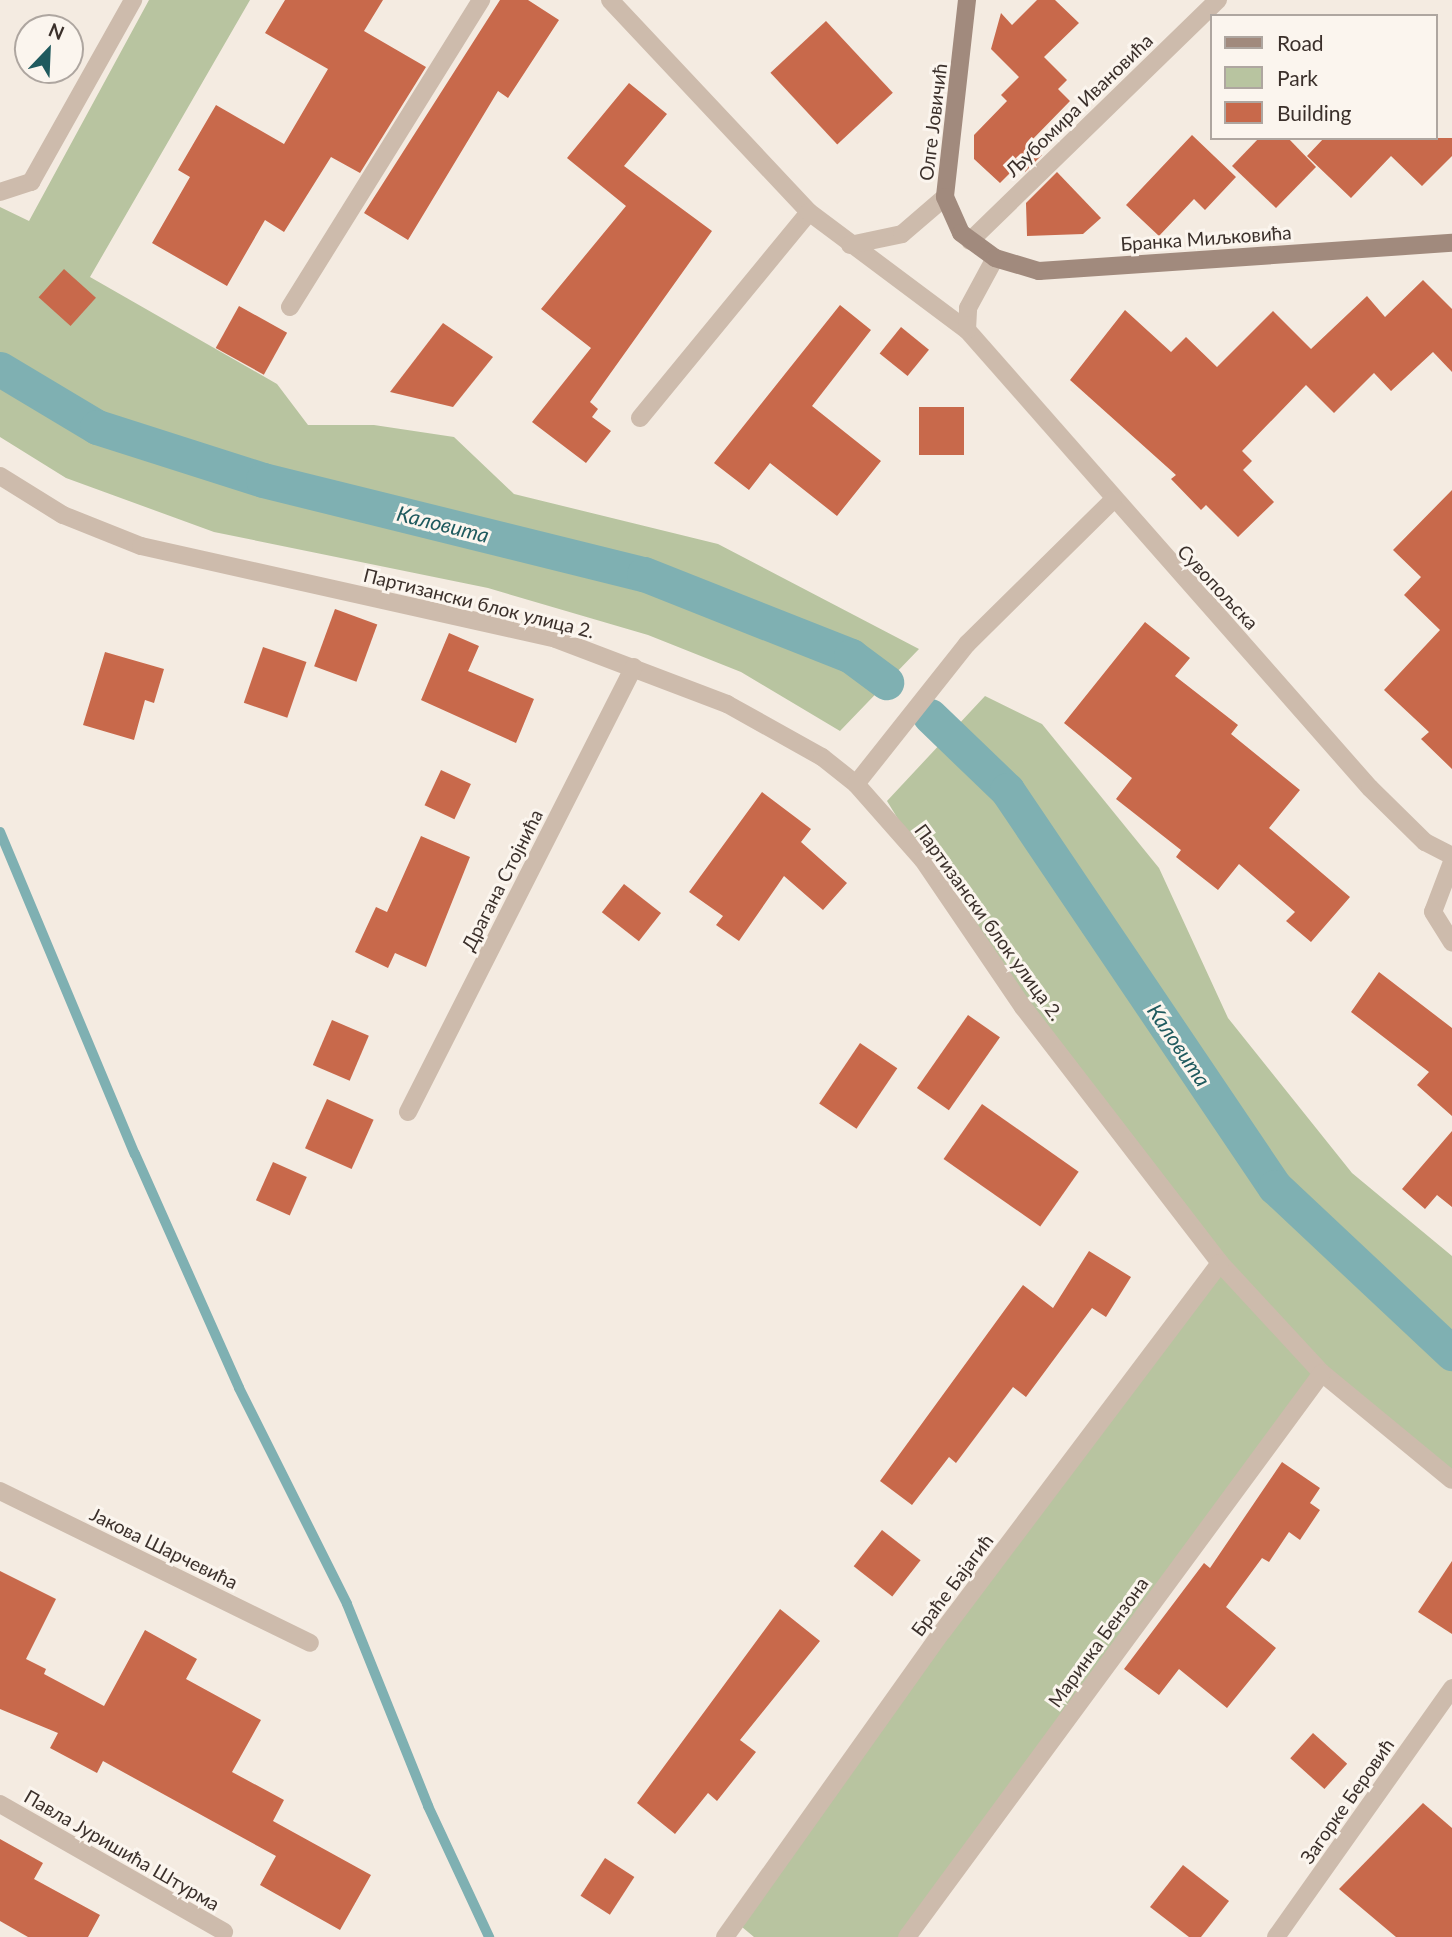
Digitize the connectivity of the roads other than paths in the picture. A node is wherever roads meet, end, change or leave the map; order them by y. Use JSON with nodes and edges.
{"nodes":[{"id":1,"x":133,"y":0,"type":"edge"},
{"id":2,"x":481,"y":0,"type":"edge"},
{"id":3,"x":610,"y":0,"type":"edge"},
{"id":4,"x":967,"y":0,"type":"edge"},
{"id":5,"x":1218,"y":0,"type":"edge"},
{"id":6,"x":0,"y":192,"type":"edge"},
{"id":7,"x":945,"y":197,"type":"junction"},
{"id":8,"x":810,"y":212,"type":"junction"},
{"id":9,"x":970,"y":241,"type":"junction"},
{"id":10,"x":1452,"y":243,"type":"edge"},
{"id":11,"x":850,"y":245,"type":"junction"},
{"id":12,"x":995,"y":258,"type":"junction"},
{"id":13,"x":290,"y":307,"type":"dead end"},
{"id":14,"x":967,"y":330,"type":"junction"},
{"id":15,"x":640,"y":418,"type":"dead end"},
{"id":16,"x":0,"y":476,"type":"edge"},
{"id":17,"x":1113,"y":500,"type":"junction"},
{"id":18,"x":634,"y":667,"type":"junction"},
{"id":19,"x":856,"y":784,"type":"junction"},
{"id":20,"x":1452,"y":856,"type":"edge"},
{"id":21,"x":1452,"y":862,"type":"edge"},
{"id":22,"x":1452,"y":942,"type":"edge"},
{"id":23,"x":408,"y":1112,"type":"dead end"},
{"id":24,"x":1220,"y":1263,"type":"junction"},
{"id":25,"x":1322,"y":1373,"type":"junction"},
{"id":26,"x":1452,"y":1480,"type":"edge"},
{"id":27,"x":0,"y":1491,"type":"edge"},
{"id":28,"x":310,"y":1643,"type":"dead end"},
{"id":29,"x":1452,"y":1688,"type":"edge"},
{"id":30,"x":0,"y":1804,"type":"edge"},
{"id":31,"x":224,"y":1932,"type":"dead end"},
{"id":32,"x":725,"y":1937,"type":"edge"},
{"id":33,"x":907,"y":1937,"type":"edge"},
{"id":34,"x":1276,"y":1937,"type":"edge"}],
"edges":[{"from":1,"to":6,"type":"street"},
{"from":2,"to":13,"type":"street"},
{"from":3,"to":8,"type":"street"},
{"from":4,"to":7,"type":"street","name":"Олге Јовичић"},
{"from":5,"to":9,"type":"street","name":"Љубомира Ивановића"},
{"from":7,"to":9,"type":"street","name":"Олге Јовичић"},
{"from":7,"to":11,"type":"street"},
{"from":8,"to":11,"type":"street"},
{"from":8,"to":15,"type":"street"},
{"from":9,"to":12,"type":"street","name":"Бранка Миљковића"},
{"from":10,"to":12,"type":"street","name":"Бранка Миљковића"},
{"from":11,"to":14,"type":"street"},
{"from":12,"to":14,"type":"street"},
{"from":14,"to":17,"type":"street","name":"Сувопољска"},
{"from":16,"to":18,"type":"street","name":"Партизански блок улица 2."},
{"from":17,"to":19,"type":"street"},
{"from":17,"to":20,"type":"street","name":"Сувопољска"},
{"from":18,"to":19,"type":"street","name":"Партизански блок улица 2."},
{"from":18,"to":23,"type":"street","name":"Драгана Стојнића"},
{"from":19,"to":24,"type":"street","name":"Партизански блок улица 2."},
{"from":21,"to":22,"type":"street"},
{"from":24,"to":25,"type":"street","name":"Партизански блок улица 2."},
{"from":24,"to":32,"type":"street","name":"Браће Бајагић"},
{"from":25,"to":26,"type":"street","name":"Партизански блок улица 2."},
{"from":25,"to":33,"type":"street","name":"Маринка Бензона"},
{"from":27,"to":28,"type":"street","name":"Јакова Шарчевића"},
{"from":29,"to":34,"type":"street","name":"Загорке Беровић"},
{"from":30,"to":31,"type":"street","name":"Павла Јуришића Штурма"}]}
